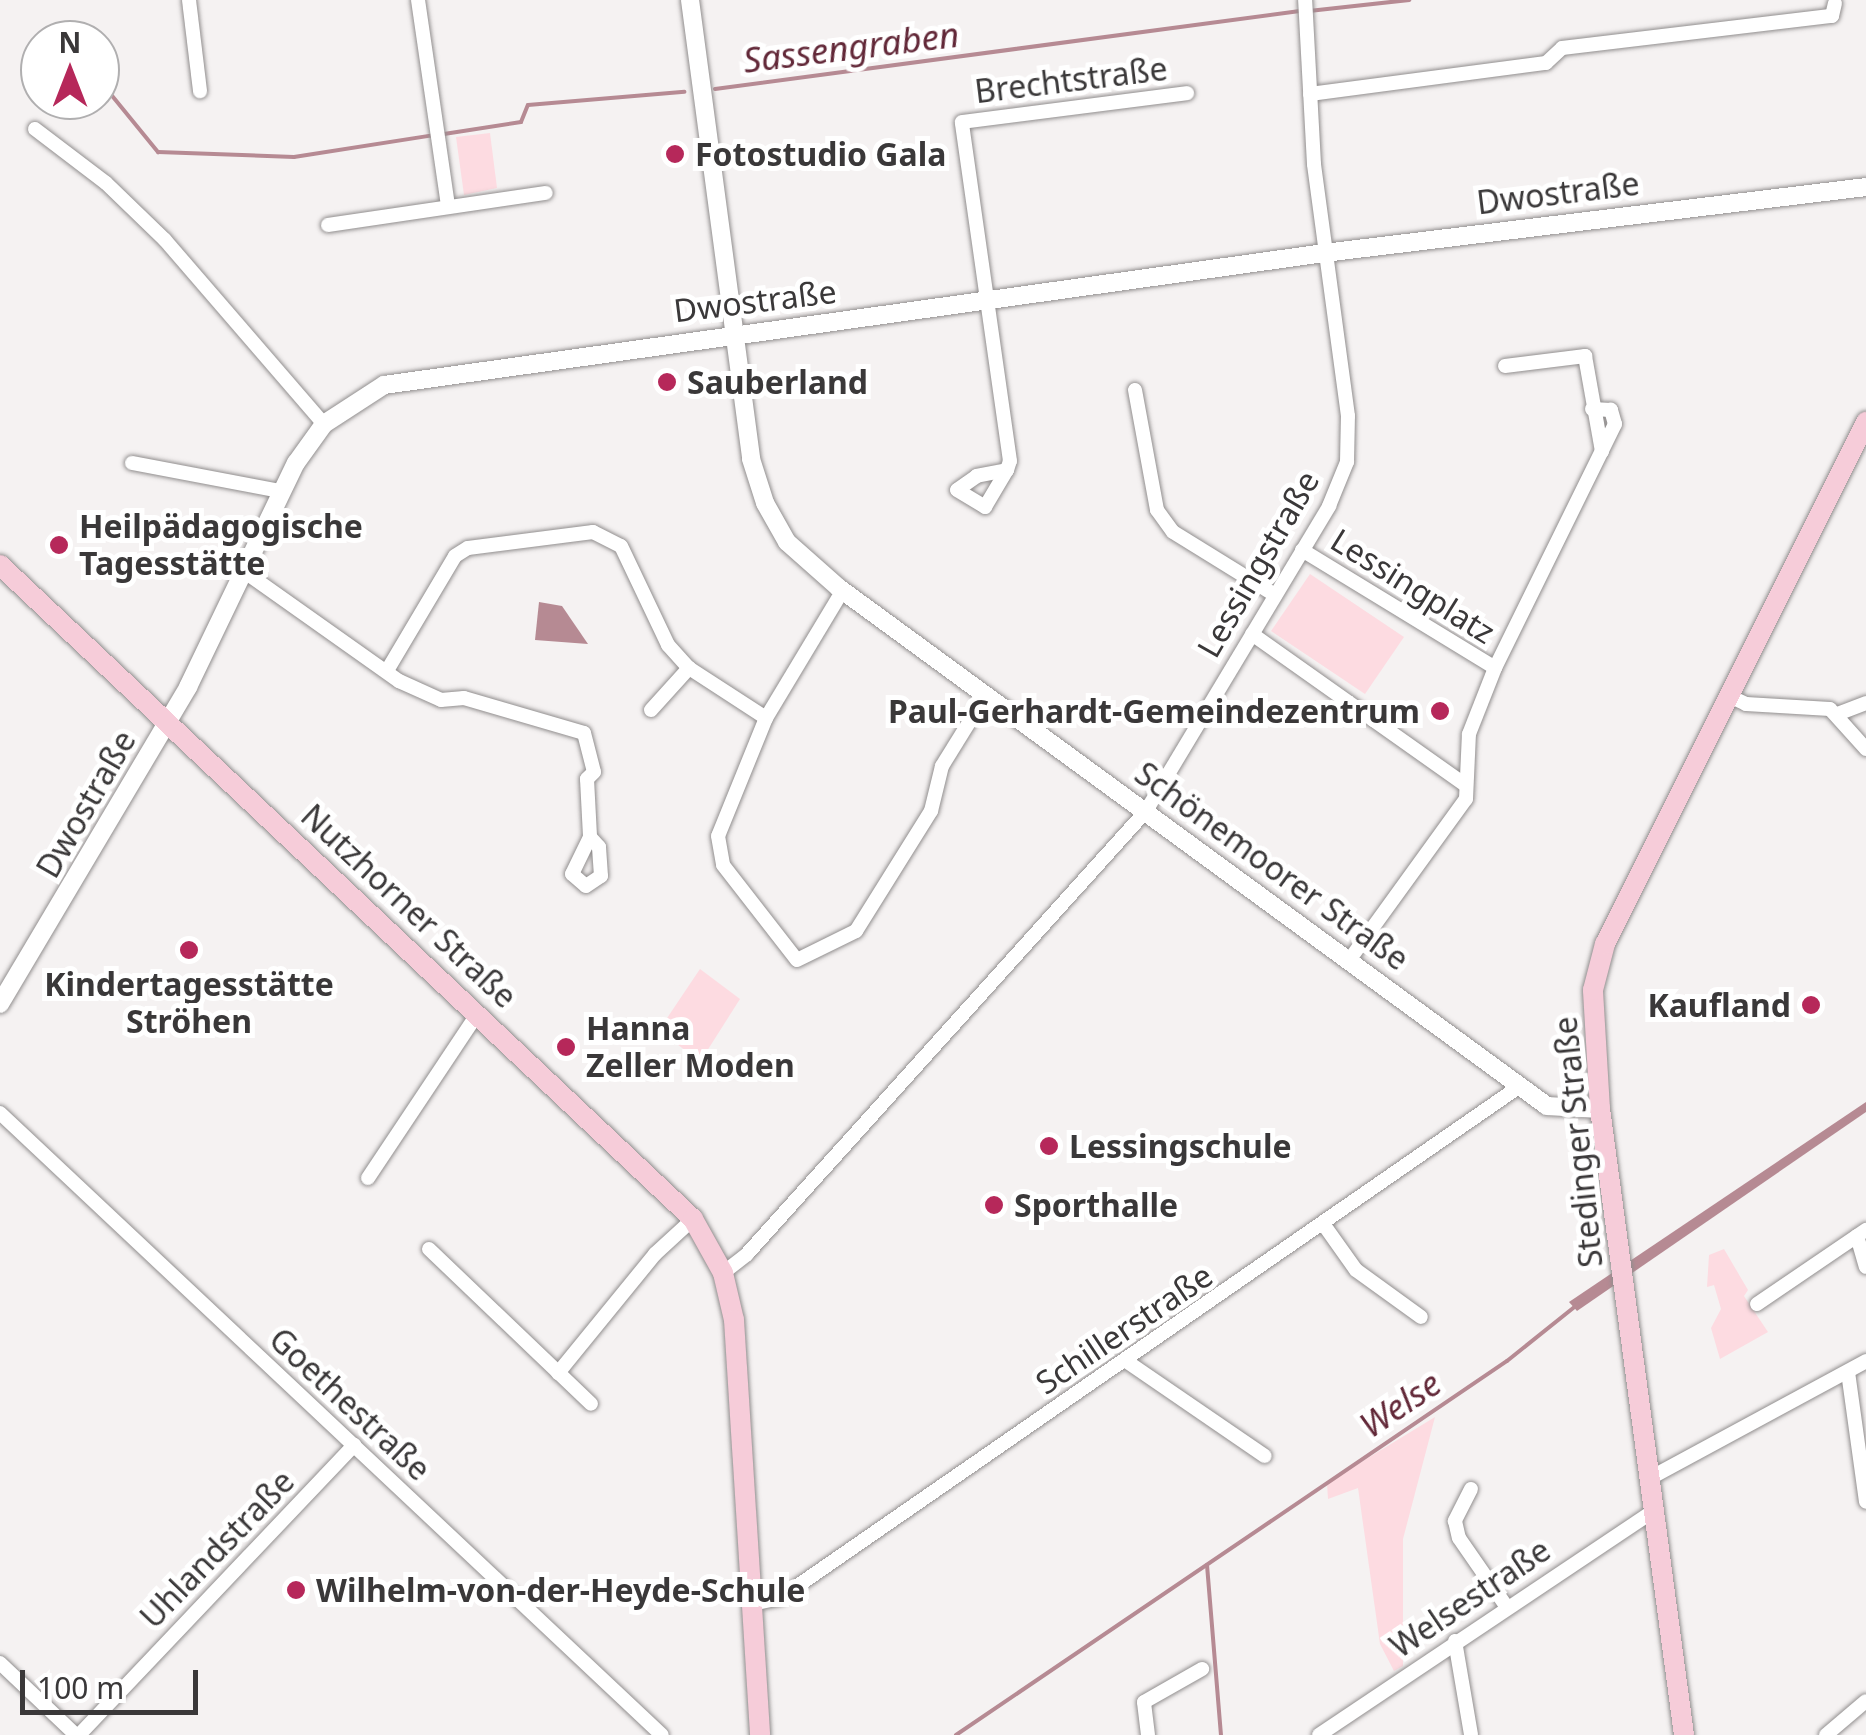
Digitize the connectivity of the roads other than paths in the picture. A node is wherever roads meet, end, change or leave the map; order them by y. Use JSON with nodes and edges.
{"nodes":[{"id":1,"x":190,"y":0,"type":"edge"},
{"id":2,"x":418,"y":0,"type":"edge"},
{"id":3,"x":690,"y":0,"type":"edge"},
{"id":4,"x":1305,"y":0,"type":"edge"},
{"id":5,"x":1835,"y":3,"type":"dead end"},
{"id":6,"x":200,"y":91,"type":"dead end"},
{"id":7,"x":1187,"y":92,"type":"dead end"},
{"id":8,"x":1310,"y":94,"type":"junction"},
{"id":9,"x":35,"y":130,"type":"dead end"},
{"id":10,"x":1866,"y":186,"type":"edge"},
{"id":11,"x":546,"y":193,"type":"dead end"},
{"id":12,"x":448,"y":206,"type":"junction"},
{"id":13,"x":328,"y":225,"type":"dead end"},
{"id":14,"x":1324,"y":253,"type":"junction"},
{"id":15,"x":988,"y":300,"type":"junction"},
{"id":16,"x":733,"y":334,"type":"junction"},
{"id":17,"x":1505,"y":366,"type":"dead end"},
{"id":18,"x":1135,"y":390,"type":"dead end"},
{"id":19,"x":1592,"y":409,"type":"junction"},
{"id":20,"x":1866,"y":422,"type":"edge"},
{"id":21,"x":324,"y":424,"type":"junction"},
{"id":22,"x":1602,"y":450,"type":"junction"},
{"id":23,"x":132,"y":463,"type":"dead end"},
{"id":24,"x":1007,"y":470,"type":"dead end"},
{"id":25,"x":280,"y":491,"type":"junction"},
{"id":26,"x":1302,"y":550,"type":"junction"},
{"id":27,"x":0,"y":565,"type":"edge"},
{"id":28,"x":245,"y":572,"type":"junction"},
{"id":29,"x":843,"y":590,"type":"junction"},
{"id":30,"x":1274,"y":595,"type":"junction"},
{"id":31,"x":1252,"y":634,"type":"junction"},
{"id":32,"x":388,"y":668,"type":"junction"},
{"id":33,"x":689,"y":668,"type":"junction"},
{"id":34,"x":1495,"y":668,"type":"junction"},
{"id":35,"x":986,"y":694,"type":"junction"},
{"id":36,"x":1729,"y":696,"type":"junction"},
{"id":37,"x":1866,"y":703,"type":"edge"},
{"id":38,"x":651,"y":710,"type":"dead end"},
{"id":39,"x":1840,"y":713,"type":"junction"},
{"id":40,"x":766,"y":718,"type":"junction"},
{"id":41,"x":170,"y":720,"type":"junction"},
{"id":42,"x":1866,"y":749,"type":"edge"},
{"id":43,"x":1465,"y":784,"type":"junction"},
{"id":44,"x":1146,"y":811,"type":"junction"},
{"id":45,"x":590,"y":837,"type":"dead end"},
{"id":46,"x":1350,"y":959,"type":"junction"},
{"id":47,"x":0,"y":1004,"type":"edge"},
{"id":48,"x":478,"y":1013,"type":"junction"},
{"id":49,"x":1520,"y":1086,"type":"junction"},
{"id":50,"x":1600,"y":1109,"type":"junction"},
{"id":51,"x":0,"y":1113,"type":"edge"},
{"id":52,"x":368,"y":1178,"type":"dead end"},
{"id":53,"x":693,"y":1219,"type":"junction"},
{"id":54,"x":1324,"y":1226,"type":"junction"},
{"id":55,"x":1862,"y":1233,"type":"edge"},
{"id":56,"x":429,"y":1250,"type":"dead end"},
{"id":57,"x":1866,"y":1267,"type":"edge"},
{"id":58,"x":723,"y":1272,"type":"junction"},
{"id":59,"x":1758,"y":1304,"type":"dead end"},
{"id":60,"x":1421,"y":1317,"type":"dead end"},
{"id":61,"x":1126,"y":1361,"type":"junction"},
{"id":62,"x":1866,"y":1361,"type":"edge"},
{"id":63,"x":1848,"y":1372,"type":"junction"},
{"id":64,"x":558,"y":1373,"type":"junction"},
{"id":65,"x":591,"y":1404,"type":"dead end"},
{"id":66,"x":354,"y":1445,"type":"junction"},
{"id":67,"x":1266,"y":1456,"type":"dead end"},
{"id":68,"x":1650,"y":1478,"type":"junction"},
{"id":69,"x":1471,"y":1489,"type":"dead end"},
{"id":70,"x":1866,"y":1502,"type":"edge"},
{"id":71,"x":1654,"y":1511,"type":"junction"},
{"id":72,"x":752,"y":1604,"type":"junction"},
{"id":73,"x":1506,"y":1606,"type":"junction"},
{"id":74,"x":1456,"y":1641,"type":"junction"},
{"id":75,"x":0,"y":1663,"type":"edge"},
{"id":76,"x":1202,"y":1669,"type":"dead end"},
{"id":77,"x":1866,"y":1701,"type":"edge"},
{"id":78,"x":1336,"y":1730,"type":"edge"},
{"id":79,"x":78,"y":1735,"type":"edge"},
{"id":80,"x":662,"y":1735,"type":"edge"},
{"id":81,"x":760,"y":1735,"type":"edge"},
{"id":82,"x":1148,"y":1735,"type":"edge"},
{"id":83,"x":1319,"y":1735,"type":"edge"},
{"id":84,"x":1471,"y":1735,"type":"edge"},
{"id":85,"x":1684,"y":1735,"type":"edge"},
{"id":86,"x":1826,"y":1735,"type":"edge"}],
"edges":[{"from":1,"to":6,"type":"street"},
{"from":2,"to":12,"type":"street"},
{"from":3,"to":16,"type":"street","name":"Schönemoorer Straße"},
{"from":4,"to":8,"type":"street","name":"Lessingstraße"},
{"from":5,"to":8,"type":"street"},
{"from":7,"to":15,"type":"street","name":"Brechtstraße"},
{"from":8,"to":14,"type":"street","name":"Lessingstraße"},
{"from":9,"to":21,"type":"street"},
{"from":10,"to":14,"type":"street","name":"Dwostraße"},
{"from":11,"to":12,"type":"street"},
{"from":12,"to":13,"type":"street"},
{"from":14,"to":15,"type":"street","name":"Dwostraße"},
{"from":14,"to":26,"type":"street","name":"Lessingstraße"},
{"from":15,"to":16,"type":"street","name":"Dwostraße"},
{"from":15,"to":24,"type":"street"},
{"from":16,"to":21,"type":"street","name":"Dwostraße"},
{"from":16,"to":29,"type":"street","name":"Schönemoorer Straße"},
{"from":17,"to":19,"type":"street"},
{"from":18,"to":30,"type":"street"},
{"from":19,"to":22,"type":"street"},
{"from":19,"to":22,"type":"street"},
{"from":20,"to":36,"type":"main road","name":"Stedinger Straße"},
{"from":21,"to":25,"type":"street","name":"Dwostraße"},
{"from":22,"to":34,"type":"street"},
{"from":23,"to":25,"type":"street"},
{"from":25,"to":28,"type":"street","name":"Dwostraße"},
{"from":26,"to":30,"type":"street","name":"Lessingstraße"},
{"from":26,"to":34,"type":"street","name":"Lessingplatz"},
{"from":27,"to":41,"type":"main road","name":"Nutzhorner Straße"},
{"from":28,"to":32,"type":"street"},
{"from":28,"to":41,"type":"street","name":"Dwostraße"},
{"from":29,"to":35,"type":"street","name":"Schönemoorer Straße"},
{"from":29,"to":40,"type":"street"},
{"from":30,"to":31,"type":"street","name":"Lessingstraße"},
{"from":31,"to":43,"type":"street"},
{"from":31,"to":44,"type":"street","name":"Lessingstraße"},
{"from":32,"to":33,"type":"street"},
{"from":32,"to":45,"type":"street"},
{"from":33,"to":38,"type":"street"},
{"from":33,"to":40,"type":"street"},
{"from":34,"to":43,"type":"street"},
{"from":35,"to":40,"type":"street"},
{"from":35,"to":44,"type":"street","name":"Schönemoorer Straße"},
{"from":36,"to":39,"type":"street"},
{"from":36,"to":50,"type":"main road","name":"Stedinger Straße"},
{"from":37,"to":39,"type":"street"},
{"from":39,"to":42,"type":"street"},
{"from":41,"to":47,"type":"street","name":"Dwostraße"},
{"from":41,"to":48,"type":"main road","name":"Nutzhorner Straße"},
{"from":43,"to":46,"type":"street"},
{"from":44,"to":46,"type":"street","name":"Schönemoorer Straße"},
{"from":44,"to":58,"type":"street","name":"Lessingstraße"},
{"from":46,"to":49,"type":"street","name":"Schönemoorer Straße"},
{"from":48,"to":52,"type":"street"},
{"from":48,"to":53,"type":"main road","name":"Nutzhorner Straße"},
{"from":49,"to":50,"type":"street","name":"Schönemoorer Straße"},
{"from":49,"to":54,"type":"street","name":"Schillerstraße"},
{"from":50,"to":68,"type":"main road","name":"Stedinger Straße"},
{"from":51,"to":66,"type":"street","name":"Goethestraße"},
{"from":53,"to":58,"type":"main road","name":"Nutzhorner Straße"},
{"from":53,"to":64,"type":"street"},
{"from":54,"to":60,"type":"street"},
{"from":54,"to":61,"type":"street","name":"Schillerstraße"},
{"from":55,"to":57,"type":"street"},
{"from":55,"to":59,"type":"street"},
{"from":56,"to":64,"type":"street"},
{"from":58,"to":72,"type":"main road","name":"Nutzhorner Straße"},
{"from":61,"to":67,"type":"street"},
{"from":61,"to":72,"type":"street","name":"Schillerstraße"},
{"from":62,"to":63,"type":"street"},
{"from":63,"to":68,"type":"street"},
{"from":63,"to":70,"type":"street"},
{"from":64,"to":65,"type":"street"},
{"from":66,"to":79,"type":"street","name":"Uhlandstraße"},
{"from":66,"to":80,"type":"street","name":"Goethestraße"},
{"from":68,"to":71,"type":"main road","name":"Stedinger Straße"},
{"from":69,"to":73,"type":"street"},
{"from":71,"to":73,"type":"street","name":"Welsestraße"},
{"from":71,"to":85,"type":"main road","name":"Stedinger Straße"},
{"from":72,"to":81,"type":"main road","name":"Nutzhorner Straße"},
{"from":73,"to":74,"type":"street","name":"Welsestraße"},
{"from":74,"to":78,"type":"street","name":"Welsestraße"},
{"from":74,"to":84,"type":"street"},
{"from":75,"to":79,"type":"street"},
{"from":76,"to":82,"type":"street"},
{"from":77,"to":86,"type":"street"},
{"from":78,"to":83,"type":"street","name":"Welsestraße"}]}
